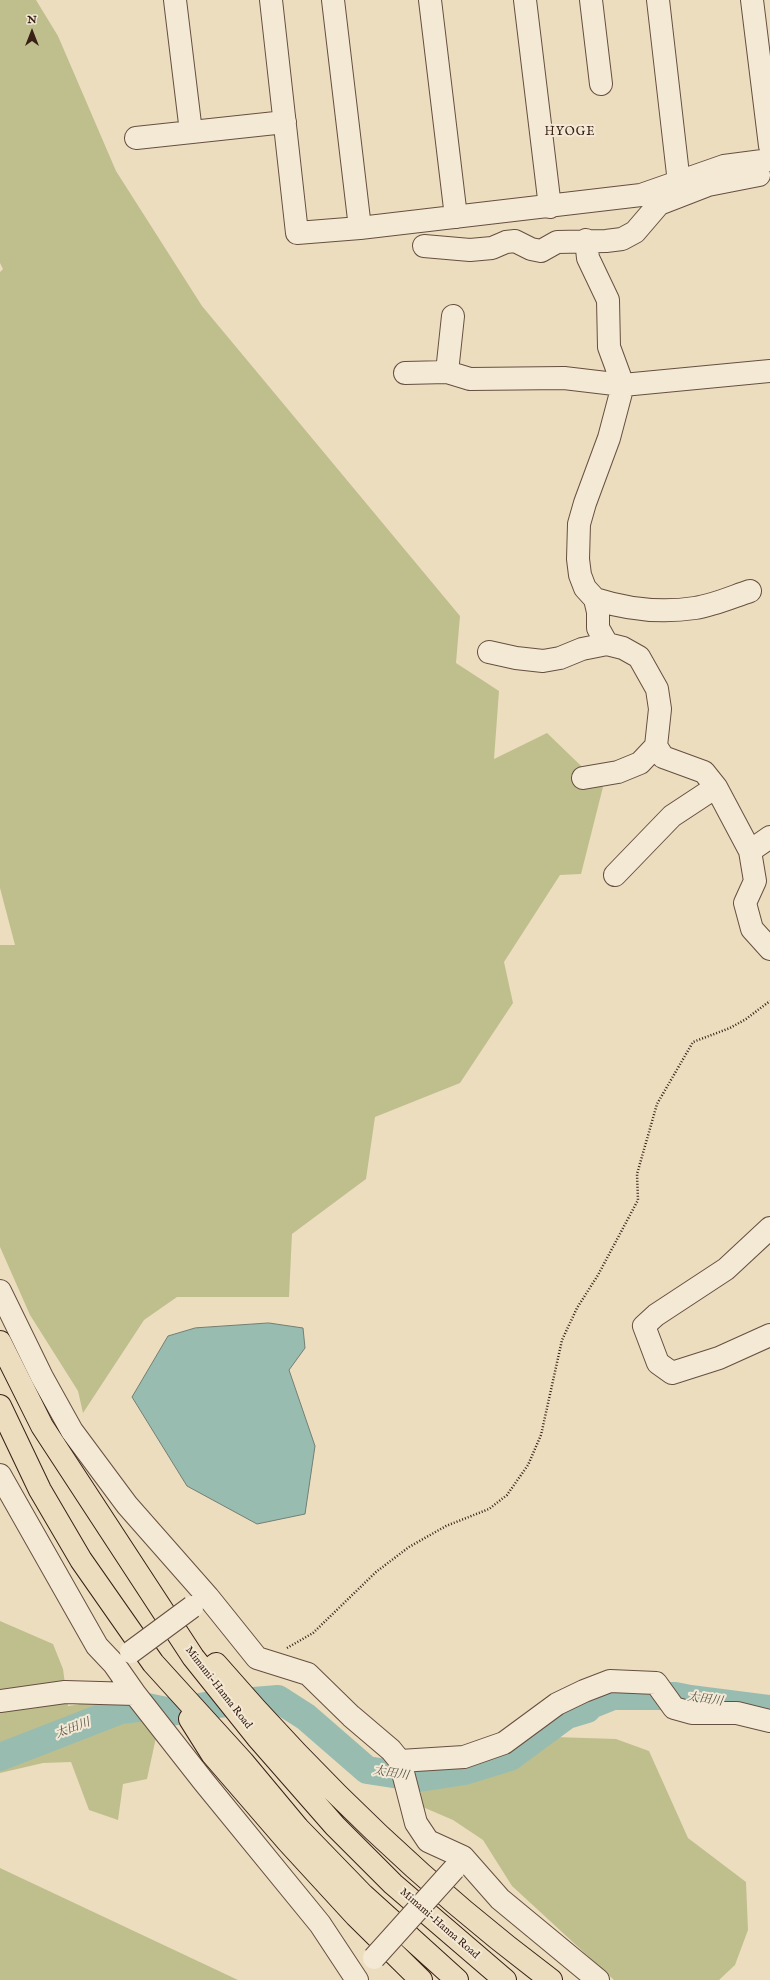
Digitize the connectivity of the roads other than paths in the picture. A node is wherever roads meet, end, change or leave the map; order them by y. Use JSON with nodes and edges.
{"nodes":[{"id":1,"x":175,"y":0,"type":"edge"},
{"id":2,"x":271,"y":0,"type":"edge"},
{"id":3,"x":333,"y":0,"type":"edge"},
{"id":4,"x":430,"y":0,"type":"edge"},
{"id":5,"x":525,"y":0,"type":"edge"},
{"id":6,"x":591,"y":0,"type":"edge"},
{"id":7,"x":658,"y":0,"type":"edge"},
{"id":8,"x":752,"y":0,"type":"edge"},
{"id":9,"x":601,"y":84,"type":"dead end"},
{"id":10,"x":285,"y":122,"type":"junction"},
{"id":11,"x":191,"y":132,"type":"junction"},
{"id":12,"x":136,"y":138,"type":"dead end"},
{"id":13,"x":770,"y":146,"type":"edge"},
{"id":14,"x":770,"y":160,"type":"edge"},
{"id":15,"x":770,"y":174,"type":"edge"},
{"id":16,"x":679,"y":183,"type":"junction"},
{"id":17,"x":550,"y":206,"type":"junction"},
{"id":18,"x":456,"y":217,"type":"junction"},
{"id":19,"x":360,"y":228,"type":"junction"},
{"id":20,"x":586,"y":240,"type":"junction"},
{"id":21,"x":424,"y":246,"type":"dead end"},
{"id":22,"x":453,"y":316,"type":"dead end"},
{"id":23,"x":770,"y":371,"type":"edge"},
{"id":24,"x":447,"y":372,"type":"junction"},
{"id":25,"x":405,"y":373,"type":"dead end"},
{"id":26,"x":623,"y":385,"type":"junction"},
{"id":27,"x":750,"y":591,"type":"dead end"},
{"id":28,"x":595,"y":599,"type":"junction"},
{"id":29,"x":607,"y":644,"type":"junction"},
{"id":30,"x":489,"y":652,"type":"dead end"},
{"id":31,"x":656,"y":746,"type":"junction"},
{"id":32,"x":583,"y":778,"type":"dead end"},
{"id":33,"x":716,"y":787,"type":"junction"},
{"id":34,"x":770,"y":837,"type":"edge"},
{"id":35,"x":750,"y":851,"type":"junction"},
{"id":36,"x":615,"y":875,"type":"dead end"},
{"id":37,"x":770,"y":949,"type":"edge"},
{"id":38,"x":770,"y":1228,"type":"edge"},
{"id":39,"x":0,"y":1291,"type":"edge"},
{"id":40,"x":770,"y":1335,"type":"edge"},
{"id":41,"x":0,"y":1342,"type":"edge"},
{"id":42,"x":0,"y":1406,"type":"edge"},
{"id":43,"x":0,"y":1475,"type":"edge"},
{"id":44,"x":143,"y":1583,"type":"junction"},
{"id":45,"x":200,"y":1602,"type":"junction"},
{"id":46,"x":123,"y":1658,"type":"junction"},
{"id":47,"x":153,"y":1663,"type":"junction"},
{"id":48,"x":135,"y":1694,"type":"junction"},
{"id":49,"x":0,"y":1701,"type":"edge"},
{"id":50,"x":770,"y":1721,"type":"edge"},
{"id":51,"x":400,"y":1761,"type":"junction"},
{"id":52,"x":459,"y":1863,"type":"junction"},
{"id":53,"x":356,"y":1979,"type":"edge"},
{"id":54,"x":421,"y":1980,"type":"edge"},
{"id":55,"x":457,"y":1980,"type":"edge"},
{"id":56,"x":505,"y":1980,"type":"edge"},
{"id":57,"x":551,"y":1980,"type":"edge"},
{"id":58,"x":598,"y":1980,"type":"edge"}],
"edges":[{"from":1,"to":11,"type":"street"},
{"from":2,"to":10,"type":"street"},
{"from":3,"to":19,"type":"street"},
{"from":4,"to":18,"type":"street"},
{"from":5,"to":17,"type":"street"},
{"from":6,"to":9,"type":"street"},
{"from":7,"to":16,"type":"street"},
{"from":8,"to":13,"type":"street"},
{"from":10,"to":11,"type":"street"},
{"from":10,"to":19,"type":"street"},
{"from":11,"to":12,"type":"street"},
{"from":14,"to":16,"type":"street"},
{"from":15,"to":20,"type":"street"},
{"from":16,"to":17,"type":"street"},
{"from":17,"to":18,"type":"street"},
{"from":18,"to":19,"type":"street"},
{"from":20,"to":21,"type":"street"},
{"from":20,"to":26,"type":"street"},
{"from":22,"to":24,"type":"street"},
{"from":23,"to":26,"type":"street"},
{"from":24,"to":25,"type":"street"},
{"from":24,"to":26,"type":"street"},
{"from":26,"to":28,"type":"street"},
{"from":27,"to":28,"type":"street"},
{"from":28,"to":29,"type":"street"},
{"from":29,"to":30,"type":"street"},
{"from":29,"to":31,"type":"street"},
{"from":31,"to":32,"type":"street"},
{"from":31,"to":33,"type":"street"},
{"from":33,"to":35,"type":"street"},
{"from":33,"to":36,"type":"street"},
{"from":34,"to":35,"type":"street"},
{"from":35,"to":37,"type":"street"},
{"from":38,"to":40,"type":"street"},
{"from":39,"to":45,"type":"street"},
{"from":41,"to":44,"type":"highway","name":"Mimami-Hanna Road"},
{"from":42,"to":47,"type":"highway"},
{"from":43,"to":46,"type":"street"},
{"from":44,"to":56,"type":"highway","name":"Mimami-Hanna Road"},
{"from":44,"to":57,"type":"highway"},
{"from":45,"to":46,"type":"street","bridge":true},
{"from":45,"to":51,"type":"street"},
{"from":46,"to":48,"type":"street"},
{"from":47,"to":54,"type":"highway"},
{"from":47,"to":55,"type":"highway"},
{"from":48,"to":49,"type":"street"},
{"from":48,"to":53,"type":"street"},
{"from":50,"to":51,"type":"street"},
{"from":51,"to":52,"type":"street"},
{"from":52,"to":53,"type":"street","bridge":true},
{"from":52,"to":58,"type":"street"}]}
